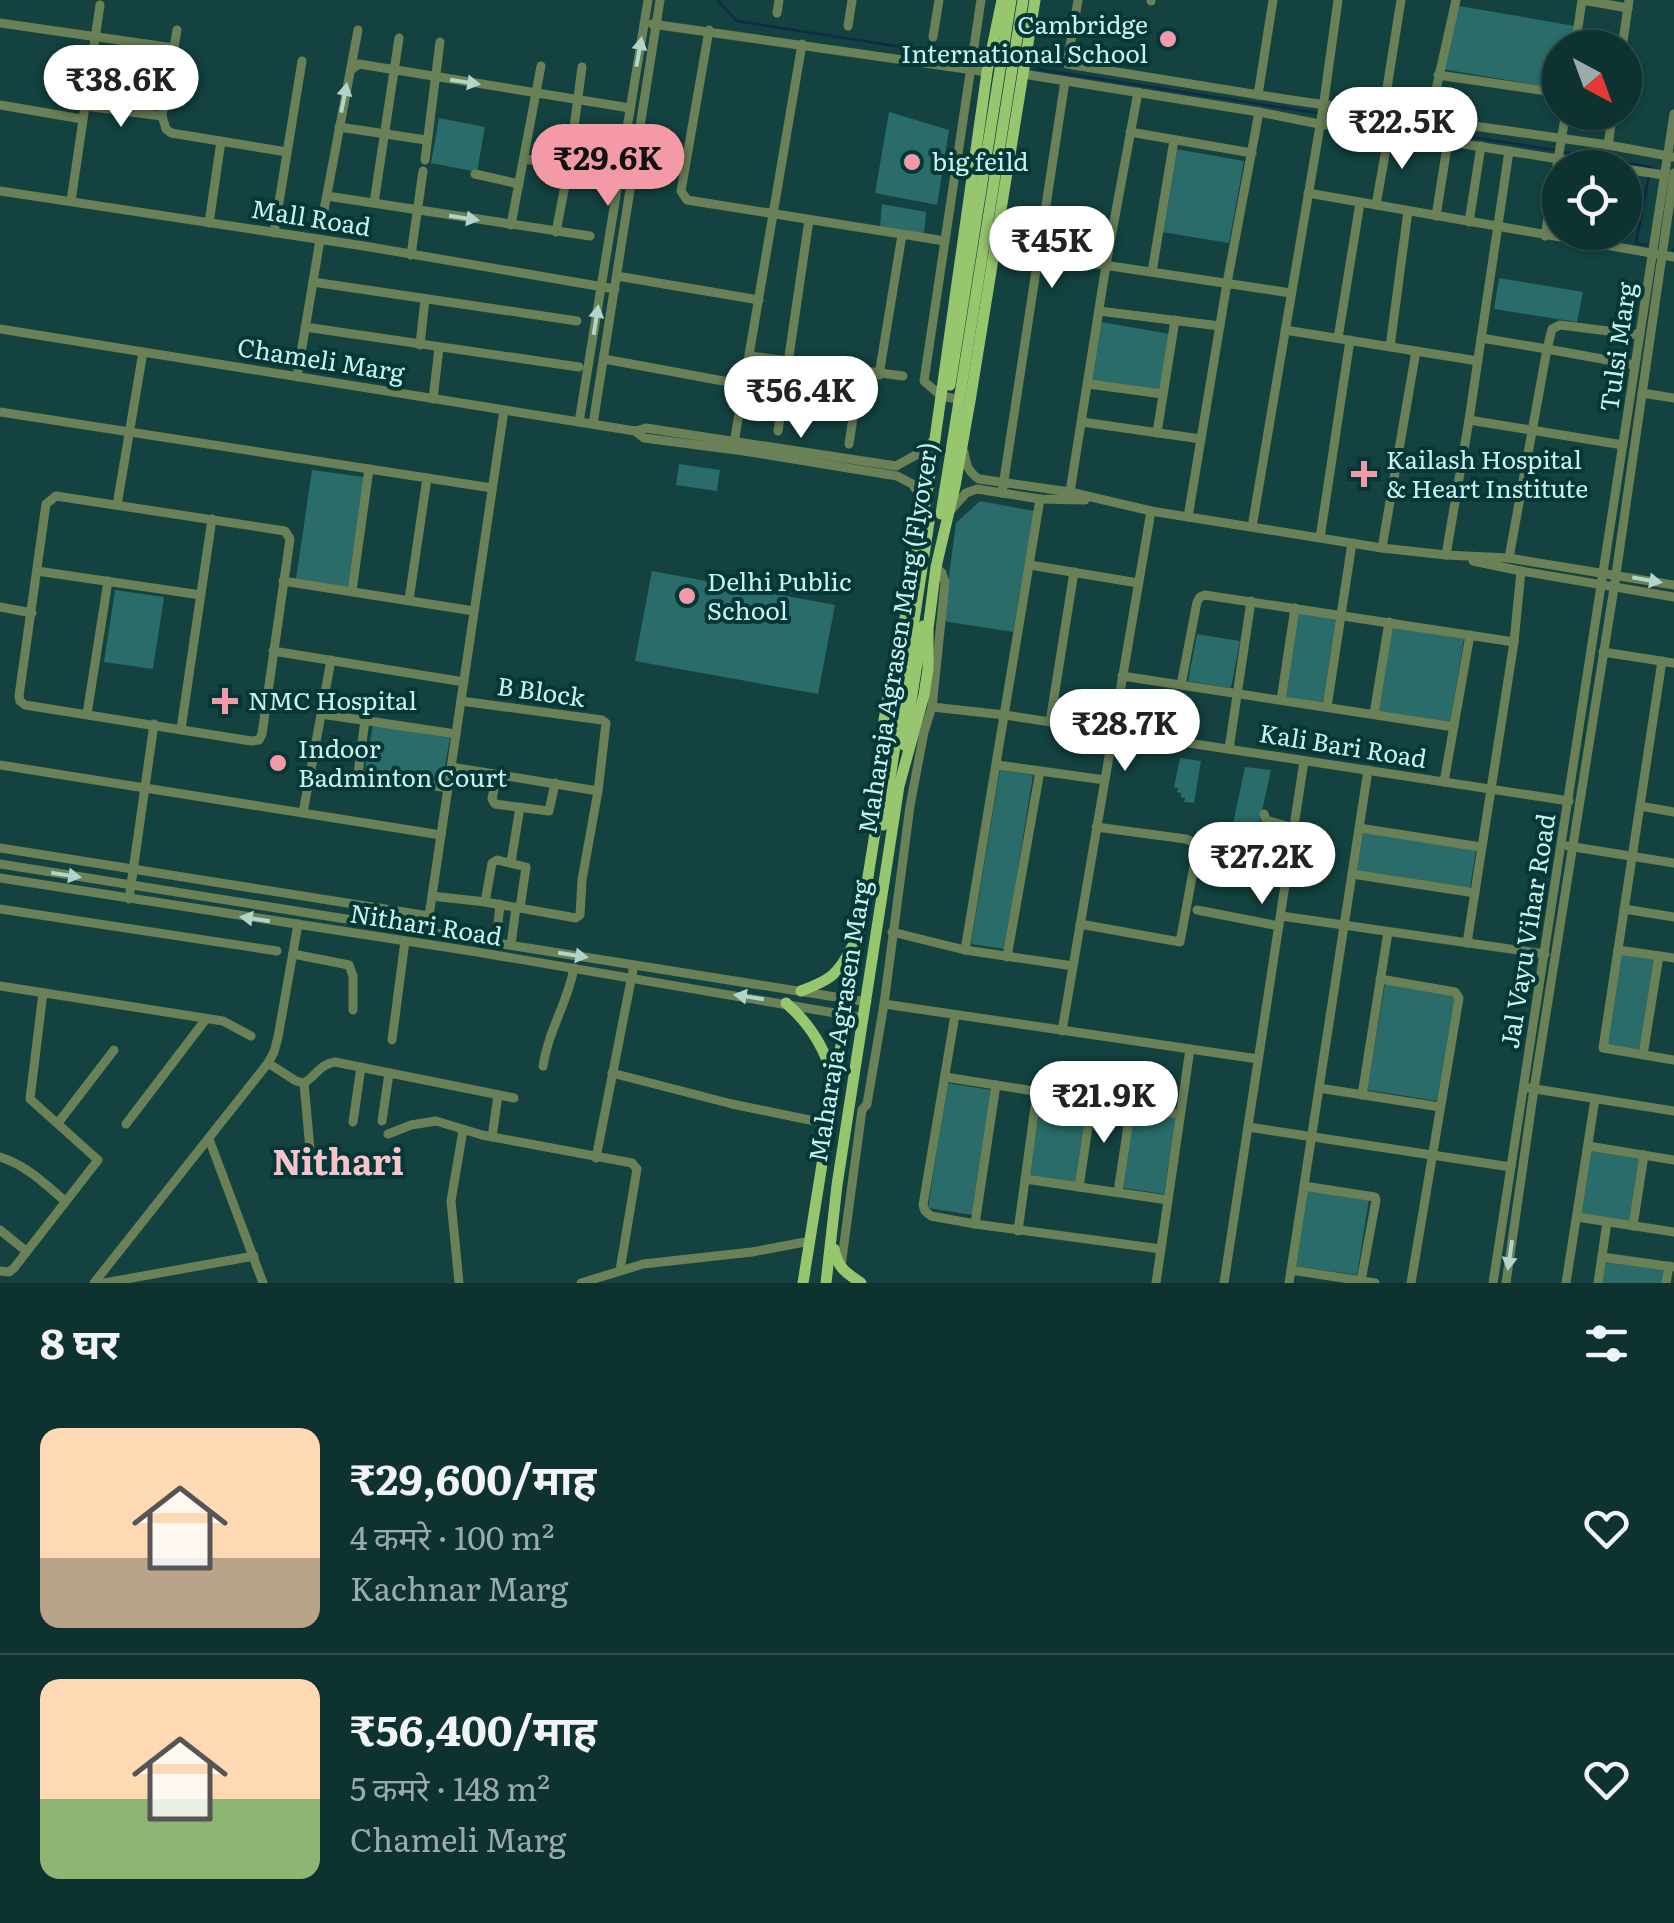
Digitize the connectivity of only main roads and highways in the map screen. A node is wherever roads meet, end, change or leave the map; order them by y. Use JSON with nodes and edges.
{"nodes":[{"id":1,"x":1035,"y":0,"type":"edge"},
{"id":2,"x":1013,"y":4,"type":"edge"},
{"id":3,"x":904,"y":624,"type":"junction"},
{"id":4,"x":928,"y":642,"type":"junction"},
{"id":5,"x":880,"y":768,"type":"junction"},
{"id":6,"x":904,"y":769,"type":"junction"},
{"id":7,"x":857,"y":936,"type":"junction"},
{"id":8,"x":801,"y":991,"type":"road end"},
{"id":9,"x":786,"y":1003,"type":"road end"},
{"id":10,"x":834,"y":1084,"type":"junction"},
{"id":11,"x":862,"y":1110,"type":"road end"},
{"id":12,"x":848,"y":1112,"type":"junction"},
{"id":13,"x":831,"y":1235,"type":"junction"},
{"id":14,"x":806,"y":1283,"type":"edge"},
{"id":15,"x":818,"y":1283,"type":"edge"},
{"id":16,"x":826,"y":1283,"type":"edge"},
{"id":17,"x":861,"y":1283,"type":"edge"}],
"edges":[{"from":1,"to":4,"type":"main road","name":"Maharaja Agrasen Marg"},
{"from":2,"to":3,"type":"main road","name":"Maharaja Agrasen Marg"},
{"from":2,"to":14,"type":"main road","name":"Maharaja Agrasen Marg (Flyover)"},
{"from":2,"to":15,"type":"main road","name":"Maharaja Agrasen Marg (Flyover)"},
{"from":3,"to":4,"type":"main road"},
{"from":3,"to":5,"type":"main road","name":"Maharaja Agrasen Marg"},
{"from":4,"to":6,"type":"main road","name":"Maharaja Agrasen Marg"},
{"from":5,"to":6,"type":"main road"},
{"from":5,"to":7,"type":"main road","name":"Maharaja Agrasen Marg"},
{"from":6,"to":12,"type":"main road","name":"Maharaja Agrasen Marg"},
{"from":7,"to":8,"type":"main road"},
{"from":7,"to":10,"type":"main road","name":"Maharaja Agrasen Marg"},
{"from":9,"to":10,"type":"main road"},
{"from":10,"to":14,"type":"main road","name":"Maharaja Agrasen Marg"},
{"from":11,"to":12,"type":"main road"},
{"from":12,"to":13,"type":"main road","name":"Maharaja Agrasen Marg"},
{"from":13,"to":16,"type":"main road","name":"Maharaja Agrasen Marg"},
{"from":13,"to":17,"type":"main road"}]}
